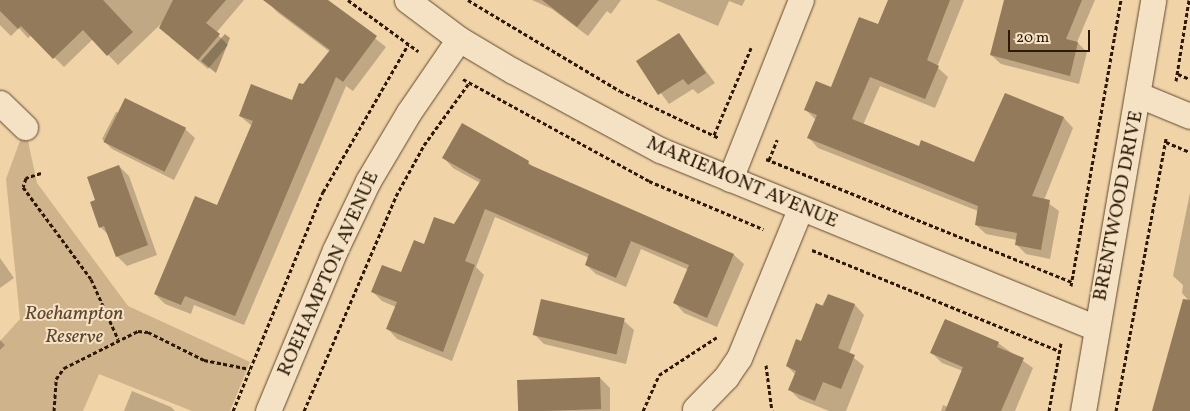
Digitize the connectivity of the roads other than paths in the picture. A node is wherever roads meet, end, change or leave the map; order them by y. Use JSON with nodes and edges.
{"nodes":[{"id":1,"x":408,"y":0,"type":"edge"},
{"id":2,"x":801,"y":0,"type":"edge"},
{"id":3,"x":1153,"y":0,"type":"edge"},
{"id":4,"x":432,"y":7,"type":"edge"},
{"id":5,"x":459,"y":39,"type":"junction"},
{"id":6,"x":1139,"y":95,"type":"junction"},
{"id":7,"x":0,"y":103,"type":"edge"},
{"id":8,"x":1190,"y":116,"type":"edge"},
{"id":9,"x":25,"y":127,"type":"dead end"},
{"id":10,"x":730,"y":179,"type":"junction"},
{"id":11,"x":800,"y":209,"type":"junction"},
{"id":12,"x":1096,"y":328,"type":"junction"},
{"id":13,"x":695,"y":409,"type":"dead end"},
{"id":14,"x":268,"y":411,"type":"edge"},
{"id":15,"x":1083,"y":411,"type":"edge"}],
"edges":[{"from":1,"to":4,"type":"street","name":"MARIEMONT AVENUE"},
{"from":2,"to":10,"type":"street"},
{"from":3,"to":6,"type":"street","name":"BRENTWOOD DRIVE"},
{"from":4,"to":5,"type":"street","name":"MARIEMONT AVENUE"},
{"from":5,"to":10,"type":"street","name":"MARIEMONT AVENUE"},
{"from":5,"to":14,"type":"street","name":"ROEHAMPTON AVENUE"},
{"from":6,"to":8,"type":"street"},
{"from":6,"to":12,"type":"street","name":"BRENTWOOD DRIVE"},
{"from":7,"to":9,"type":"street"},
{"from":10,"to":11,"type":"street","name":"MARIEMONT AVENUE"},
{"from":11,"to":12,"type":"street","name":"MARIEMONT AVENUE"},
{"from":11,"to":13,"type":"street"},
{"from":12,"to":15,"type":"street","name":"BRENTWOOD DRIVE"}]}
